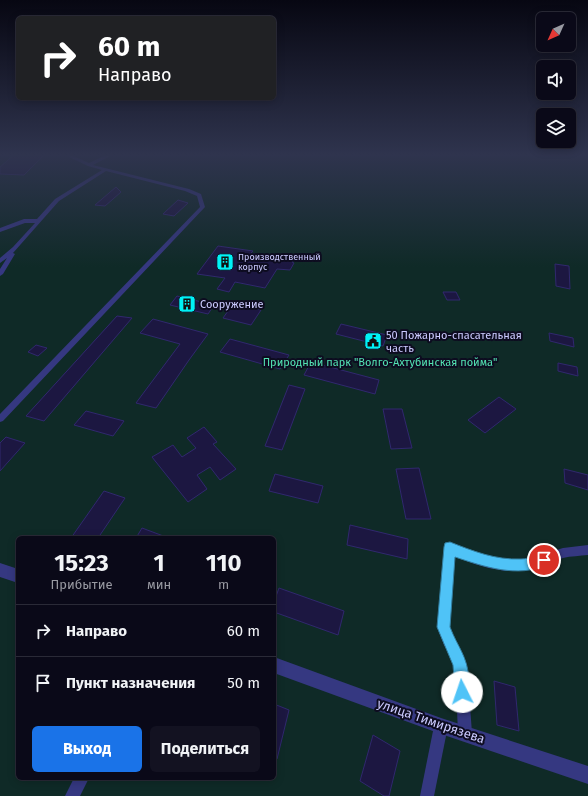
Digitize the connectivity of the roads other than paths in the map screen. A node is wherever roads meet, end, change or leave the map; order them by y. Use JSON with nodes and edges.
{"nodes":[{"id":1,"x":70,"y":192,"type":"edge"},
{"id":2,"x":193,"y":192,"type":"edge"},
{"id":3,"x":39,"y":222,"type":"junction"},
{"id":4,"x":0,"y":230,"type":"edge"},
{"id":5,"x":15,"y":248,"type":"junction"},
{"id":6,"x":0,"y":261,"type":"edge"},
{"id":7,"x":0,"y":274,"type":"edge"},
{"id":8,"x":0,"y":419,"type":"edge"},
{"id":9,"x":588,"y":550,"type":"edge"},
{"id":10,"x":0,"y":570,"type":"edge"},
{"id":11,"x":16,"y":575,"type":"edge"},
{"id":12,"x":276,"y":666,"type":"edge"},
{"id":13,"x":441,"y":726,"type":"junction"},
{"id":14,"x":465,"y":733,"type":"junction"},
{"id":15,"x":588,"y":775,"type":"edge"},
{"id":16,"x":81,"y":780,"type":"edge"},
{"id":17,"x":72,"y":796,"type":"edge"},
{"id":18,"x":427,"y":796,"type":"edge"}],
"edges":[{"from":1,"to":3,"type":"street"},
{"from":2,"to":8,"type":"street"},
{"from":3,"to":4,"type":"street"},
{"from":3,"to":5,"type":"street"},
{"from":5,"to":6,"type":"street"},
{"from":5,"to":7,"type":"street"},
{"from":9,"to":14,"type":"street"},
{"from":10,"to":11,"type":"street"},
{"from":12,"to":13,"type":"street","name":"улица Тимирязева"},
{"from":13,"to":14,"type":"street","name":"улица Тимирязева"},
{"from":13,"to":18,"type":"street"},
{"from":14,"to":15,"type":"street","name":"улица Тимирязева"},
{"from":16,"to":17,"type":"street"}]}
